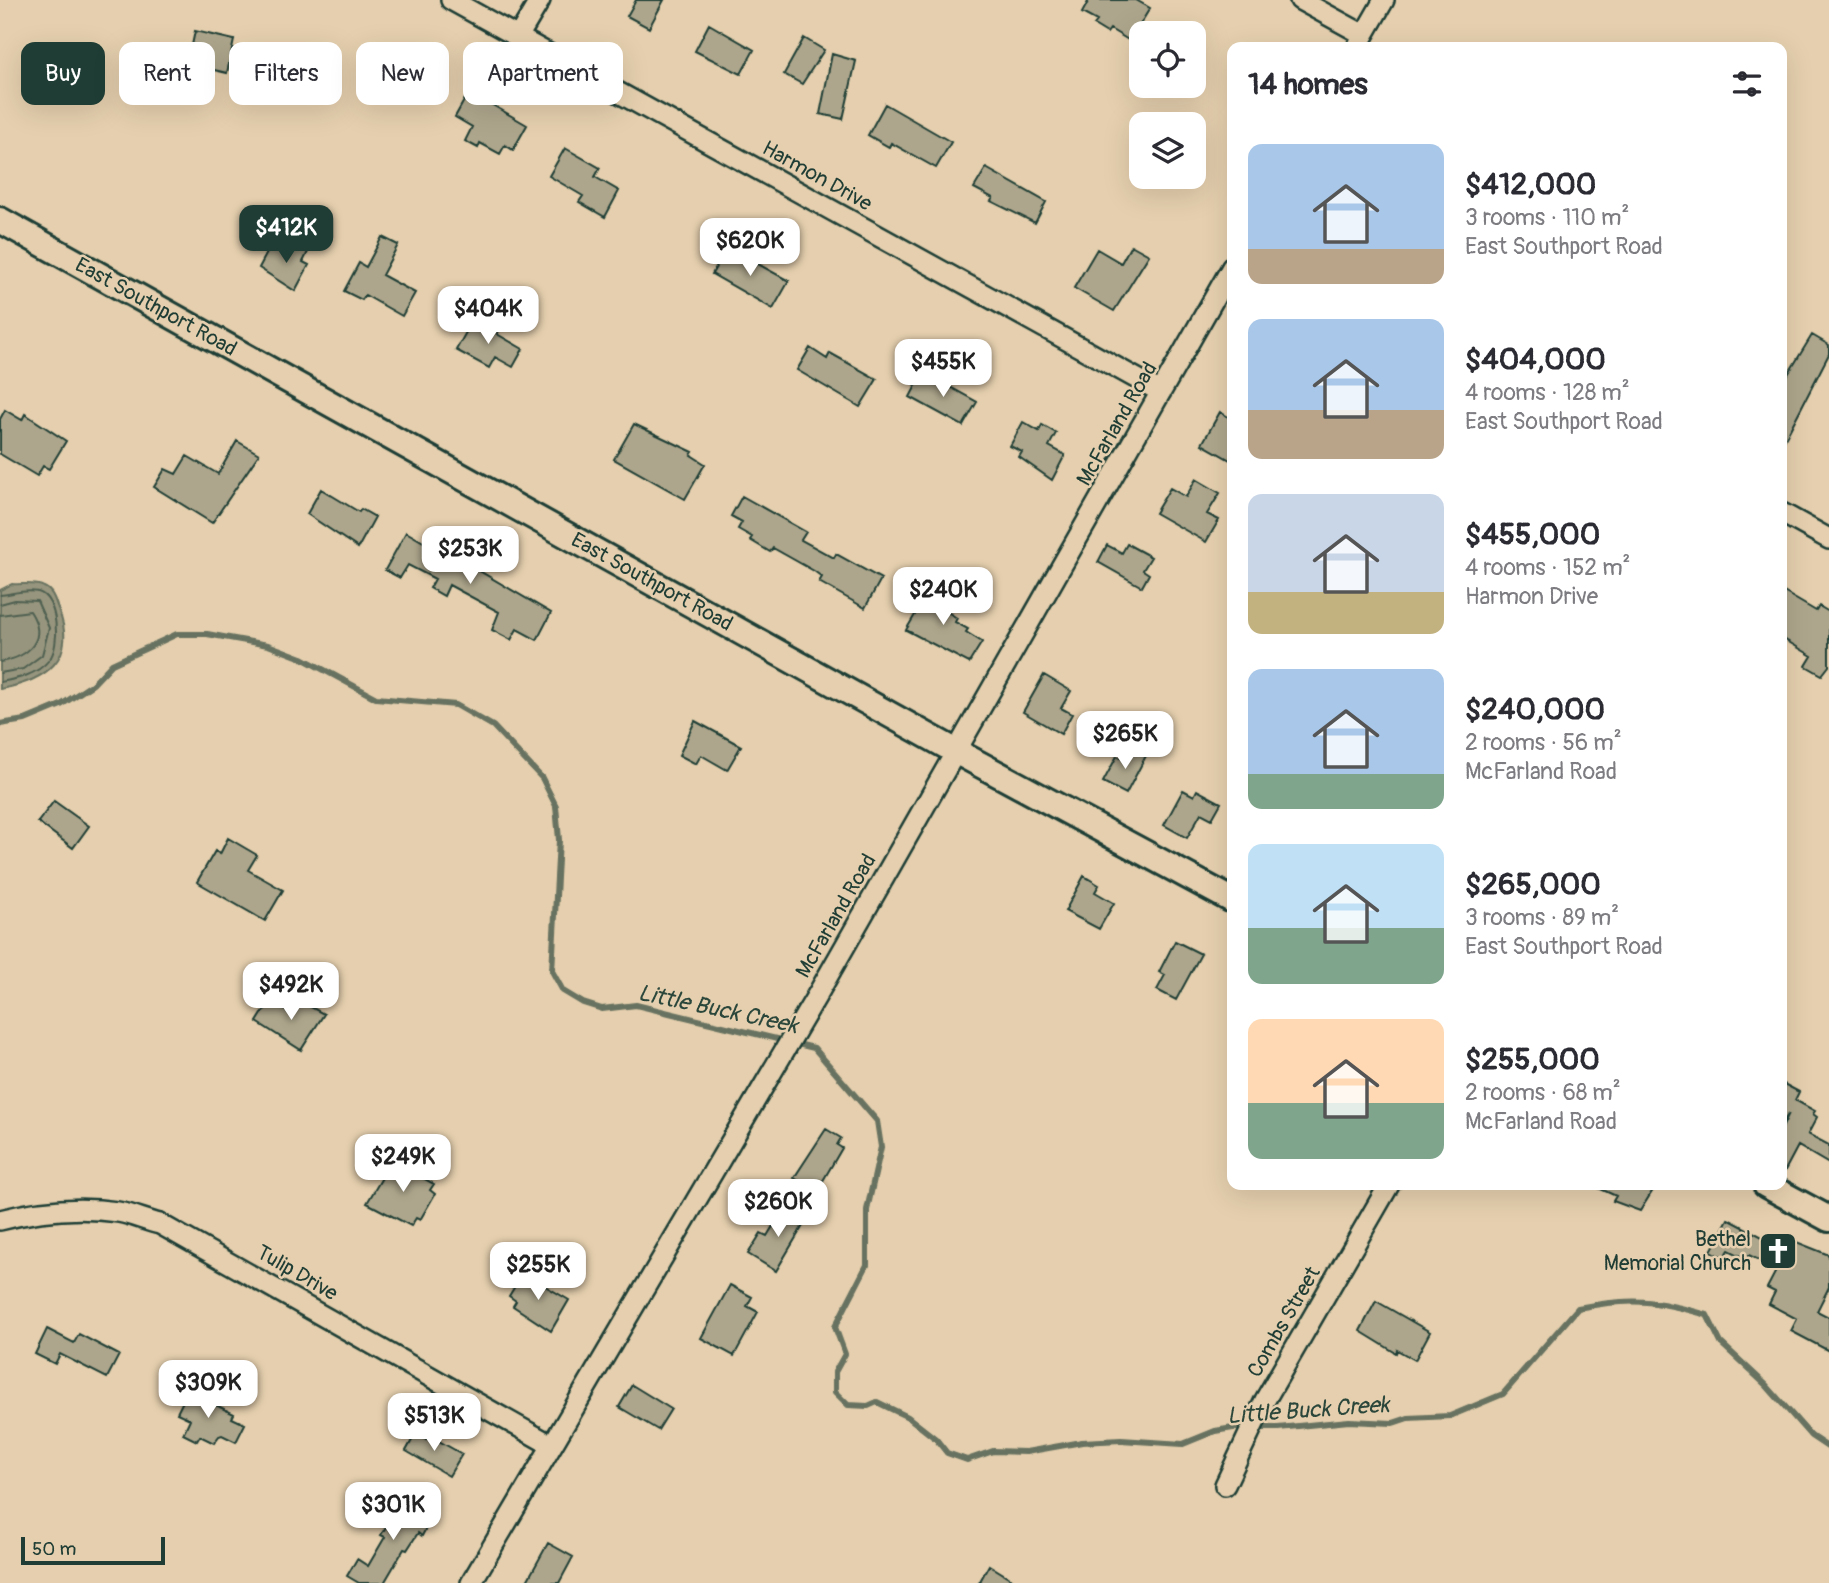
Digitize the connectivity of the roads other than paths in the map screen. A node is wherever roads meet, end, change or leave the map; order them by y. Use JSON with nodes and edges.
{"nodes":[{"id":1,"x":451,"y":0,"type":"edge"},
{"id":2,"x":540,"y":0,"type":"edge"},
{"id":3,"x":1300,"y":0,"type":"edge"},
{"id":4,"x":1384,"y":0,"type":"edge"},
{"id":5,"x":518,"y":37,"type":"junction"},
{"id":6,"x":1360,"y":41,"type":"edge"},
{"id":7,"x":0,"y":220,"type":"edge"},
{"id":8,"x":1227,"y":276,"type":"edge"},
{"id":9,"x":1161,"y":392,"type":"junction"},
{"id":10,"x":1787,"y":516,"type":"edge"},
{"id":11,"x":1829,"y":538,"type":"edge"},
{"id":12,"x":957,"y":752,"type":"junction"},
{"id":13,"x":1227,"y":897,"type":"edge"},
{"id":14,"x":1386,"y":1190,"type":"edge"},
{"id":15,"x":1775,"y":1190,"type":"edge"},
{"id":16,"x":1829,"y":1219,"type":"edge"},
{"id":17,"x":0,"y":1220,"type":"edge"},
{"id":18,"x":551,"y":1445,"type":"junction"},
{"id":19,"x":1225,"y":1485,"type":"dead end"},
{"id":20,"x":471,"y":1583,"type":"edge"}],
"edges":[{"from":1,"to":5,"type":"street","name":"Harmon Drive"},
{"from":2,"to":5,"type":"street"},
{"from":3,"to":6,"type":"street"},
{"from":4,"to":6,"type":"street"},
{"from":5,"to":9,"type":"street","name":"Harmon Drive"},
{"from":7,"to":12,"type":"main road","name":"East Southport Road"},
{"from":8,"to":9,"type":"street","name":"McFarland Road"},
{"from":9,"to":12,"type":"street","name":"McFarland Road"},
{"from":10,"to":11,"type":"street"},
{"from":12,"to":13,"type":"main road","name":"East Southport Road"},
{"from":12,"to":18,"type":"street","name":"McFarland Road"},
{"from":14,"to":19,"type":"street","name":"Combs Street"},
{"from":15,"to":16,"type":"main road"},
{"from":17,"to":18,"type":"street","name":"Tulip Drive"},
{"from":18,"to":20,"type":"street","name":"McFarland Road"}]}
